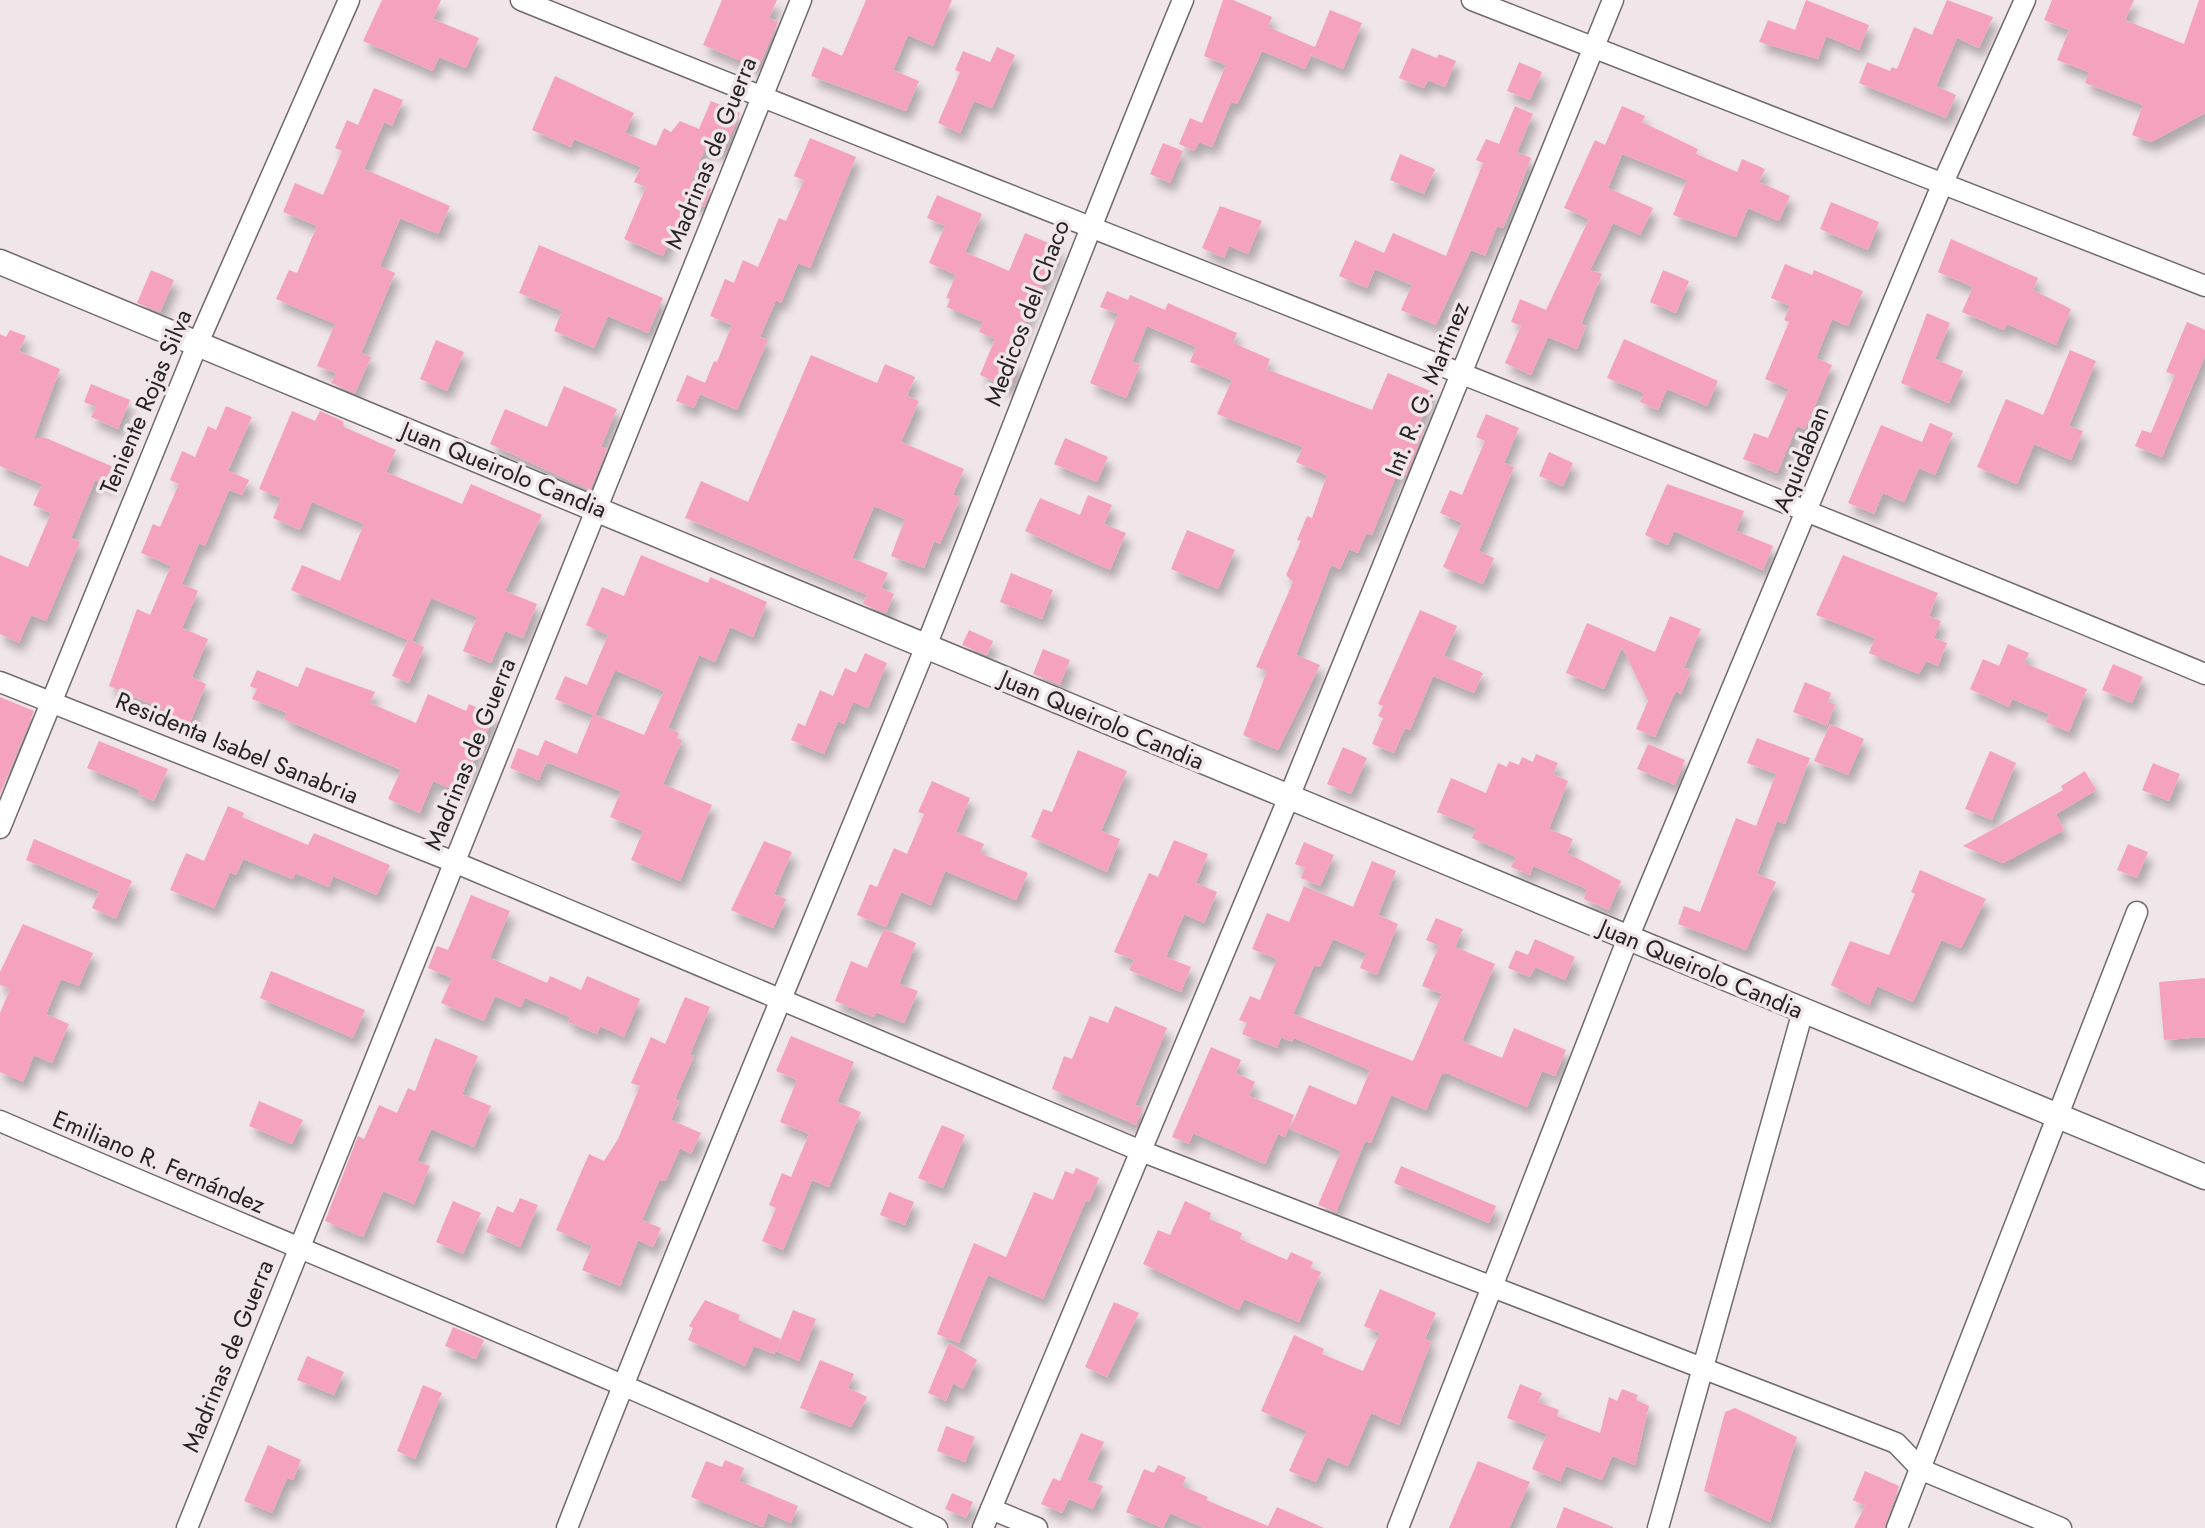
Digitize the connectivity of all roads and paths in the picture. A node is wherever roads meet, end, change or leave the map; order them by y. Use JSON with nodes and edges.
{"nodes":[{"id":1,"x":349,"y":0,"type":"edge"},
{"id":2,"x":521,"y":0,"type":"edge"},
{"id":3,"x":801,"y":0,"type":"edge"},
{"id":4,"x":1183,"y":0,"type":"edge"},
{"id":5,"x":1472,"y":0,"type":"edge"},
{"id":6,"x":1613,"y":0,"type":"edge"},
{"id":7,"x":2025,"y":0,"type":"edge"},
{"id":8,"x":1594,"y":47,"type":"junction"},
{"id":9,"x":762,"y":97,"type":"junction"},
{"id":10,"x":1942,"y":185,"type":"junction"},
{"id":11,"x":1088,"y":228,"type":"junction"},
{"id":12,"x":0,"y":262,"type":"edge"},
{"id":13,"x":2205,"y":286,"type":"edge"},
{"id":14,"x":197,"y":345,"type":"junction"},
{"id":15,"x":1462,"y":372,"type":"junction"},
{"id":16,"x":597,"y":508,"type":"junction"},
{"id":17,"x":1809,"y":509,"type":"junction"},
{"id":18,"x":925,"y":646,"type":"junction"},
{"id":19,"x":2205,"y":674,"type":"edge"},
{"id":20,"x":0,"y":682,"type":"edge"},
{"id":21,"x":50,"y":702,"type":"junction"},
{"id":22,"x":1289,"y":797,"type":"junction"},
{"id":23,"x":0,"y":828,"type":"edge"},
{"id":24,"x":454,"y":862,"type":"junction"},
{"id":25,"x":2137,"y":912,"type":"dead end"},
{"id":26,"x":1628,"y":938,"type":"junction"},
{"id":27,"x":778,"y":999,"type":"junction"},
{"id":28,"x":1803,"y":1011,"type":"junction"},
{"id":29,"x":2058,"y":1117,"type":"junction"},
{"id":30,"x":0,"y":1121,"type":"edge"},
{"id":31,"x":1141,"y":1151,"type":"junction"},
{"id":32,"x":2205,"y":1177,"type":"edge"},
{"id":33,"x":298,"y":1250,"type":"junction"},
{"id":34,"x":1494,"y":1287,"type":"junction"},
{"id":35,"x":1703,"y":1366,"type":"junction"},
{"id":36,"x":623,"y":1385,"type":"junction"},
{"id":37,"x":1922,"y":1470,"type":"junction"},
{"id":38,"x":987,"y":1518,"type":"edge"},
{"id":39,"x":187,"y":1528,"type":"edge"},
{"id":40,"x":567,"y":1528,"type":"edge"},
{"id":41,"x":937,"y":1528,"type":"edge"},
{"id":42,"x":1037,"y":1528,"type":"edge"},
{"id":43,"x":1398,"y":1528,"type":"edge"},
{"id":44,"x":1658,"y":1528,"type":"edge"},
{"id":45,"x":1897,"y":1528,"type":"edge"},
{"id":46,"x":2061,"y":1528,"type":"edge"}],
"edges":[{"from":1,"to":14,"type":"street","name":"Teniente Rojas Silva"},
{"from":2,"to":9,"type":"street"},
{"from":3,"to":9,"type":"street","name":"Madrinas de Guerra"},
{"from":4,"to":11,"type":"street","name":"Medicos del Chaco"},
{"from":5,"to":8,"type":"street"},
{"from":6,"to":8,"type":"street","name":"Int. R. G. Martinez"},
{"from":7,"to":10,"type":"street","name":"Aquidaban"},
{"from":8,"to":10,"type":"street"},
{"from":8,"to":15,"type":"street","name":"Int. R. G. Martinez"},
{"from":9,"to":11,"type":"street"},
{"from":9,"to":16,"type":"street","name":"Madrinas de Guerra"},
{"from":10,"to":13,"type":"street"},
{"from":10,"to":17,"type":"street","name":"Aquidaban"},
{"from":11,"to":15,"type":"street"},
{"from":11,"to":18,"type":"street","name":"Medicos del Chaco"},
{"from":12,"to":14,"type":"street","name":"Juan Queirolo Candia"},
{"from":14,"to":16,"type":"street","name":"Juan Queirolo Candia"},
{"from":14,"to":21,"type":"street","name":"Teniente Rojas Silva"},
{"from":15,"to":17,"type":"street"},
{"from":15,"to":22,"type":"street","name":"Int. R. G. Martinez"},
{"from":16,"to":18,"type":"street","name":"Juan Queirolo Candia"},
{"from":16,"to":24,"type":"street","name":"Madrinas de Guerra"},
{"from":17,"to":19,"type":"street"},
{"from":17,"to":26,"type":"street","name":"Aquidaban"},
{"from":18,"to":22,"type":"street","name":"Juan Queirolo Candia"},
{"from":18,"to":27,"type":"street","name":"Medicos del Chaco"},
{"from":20,"to":21,"type":"street","name":"Residenta Isabel Sanabria"},
{"from":21,"to":23,"type":"street","name":"Teniente Rojas Silva"},
{"from":21,"to":24,"type":"street","name":"Residenta Isabel Sanabria"},
{"from":22,"to":26,"type":"street","name":"Juan Queirolo Candia"},
{"from":22,"to":31,"type":"street","name":"Int. R. G. Martinez"},
{"from":24,"to":27,"type":"street","name":"Residenta Isabel Sanabria"},
{"from":24,"to":33,"type":"street","name":"Madrinas de Guerra"},
{"from":25,"to":29,"type":"street"},
{"from":26,"to":28,"type":"street","name":"Juan Queirolo Candia"},
{"from":26,"to":34,"type":"street","name":"Aquidaban"},
{"from":27,"to":31,"type":"street","name":"Residenta Isabel Sanabria"},
{"from":27,"to":36,"type":"street","name":"Medicos del Chaco"},
{"from":28,"to":29,"type":"street","name":"Juan Queirolo Candia"},
{"from":28,"to":35,"type":"street"},
{"from":29,"to":32,"type":"street","name":"Juan Queirolo Candia"},
{"from":29,"to":37,"type":"street"},
{"from":30,"to":33,"type":"street","name":"Emiliano R. Fernández"},
{"from":31,"to":34,"type":"street","name":"Residenta Isabel Sanabria"},
{"from":31,"to":38,"type":"street","name":"Int. R. G. Martinez"},
{"from":33,"to":36,"type":"street","name":"Emiliano R. Fernández"},
{"from":33,"to":39,"type":"street","name":"Madrinas de Guerra"},
{"from":34,"to":35,"type":"street","name":"Residenta Isabel Sanabria"},
{"from":34,"to":43,"type":"street","name":"Aquidaban"},
{"from":35,"to":37,"type":"street","name":"Residenta Isabel Sanabria"},
{"from":35,"to":44,"type":"street"},
{"from":36,"to":40,"type":"street","name":"Medicos del Chaco"},
{"from":36,"to":41,"type":"street","name":"Emiliano R. Fernández"},
{"from":37,"to":45,"type":"street"},
{"from":37,"to":46,"type":"street"},
{"from":38,"to":42,"type":"street"}]}
